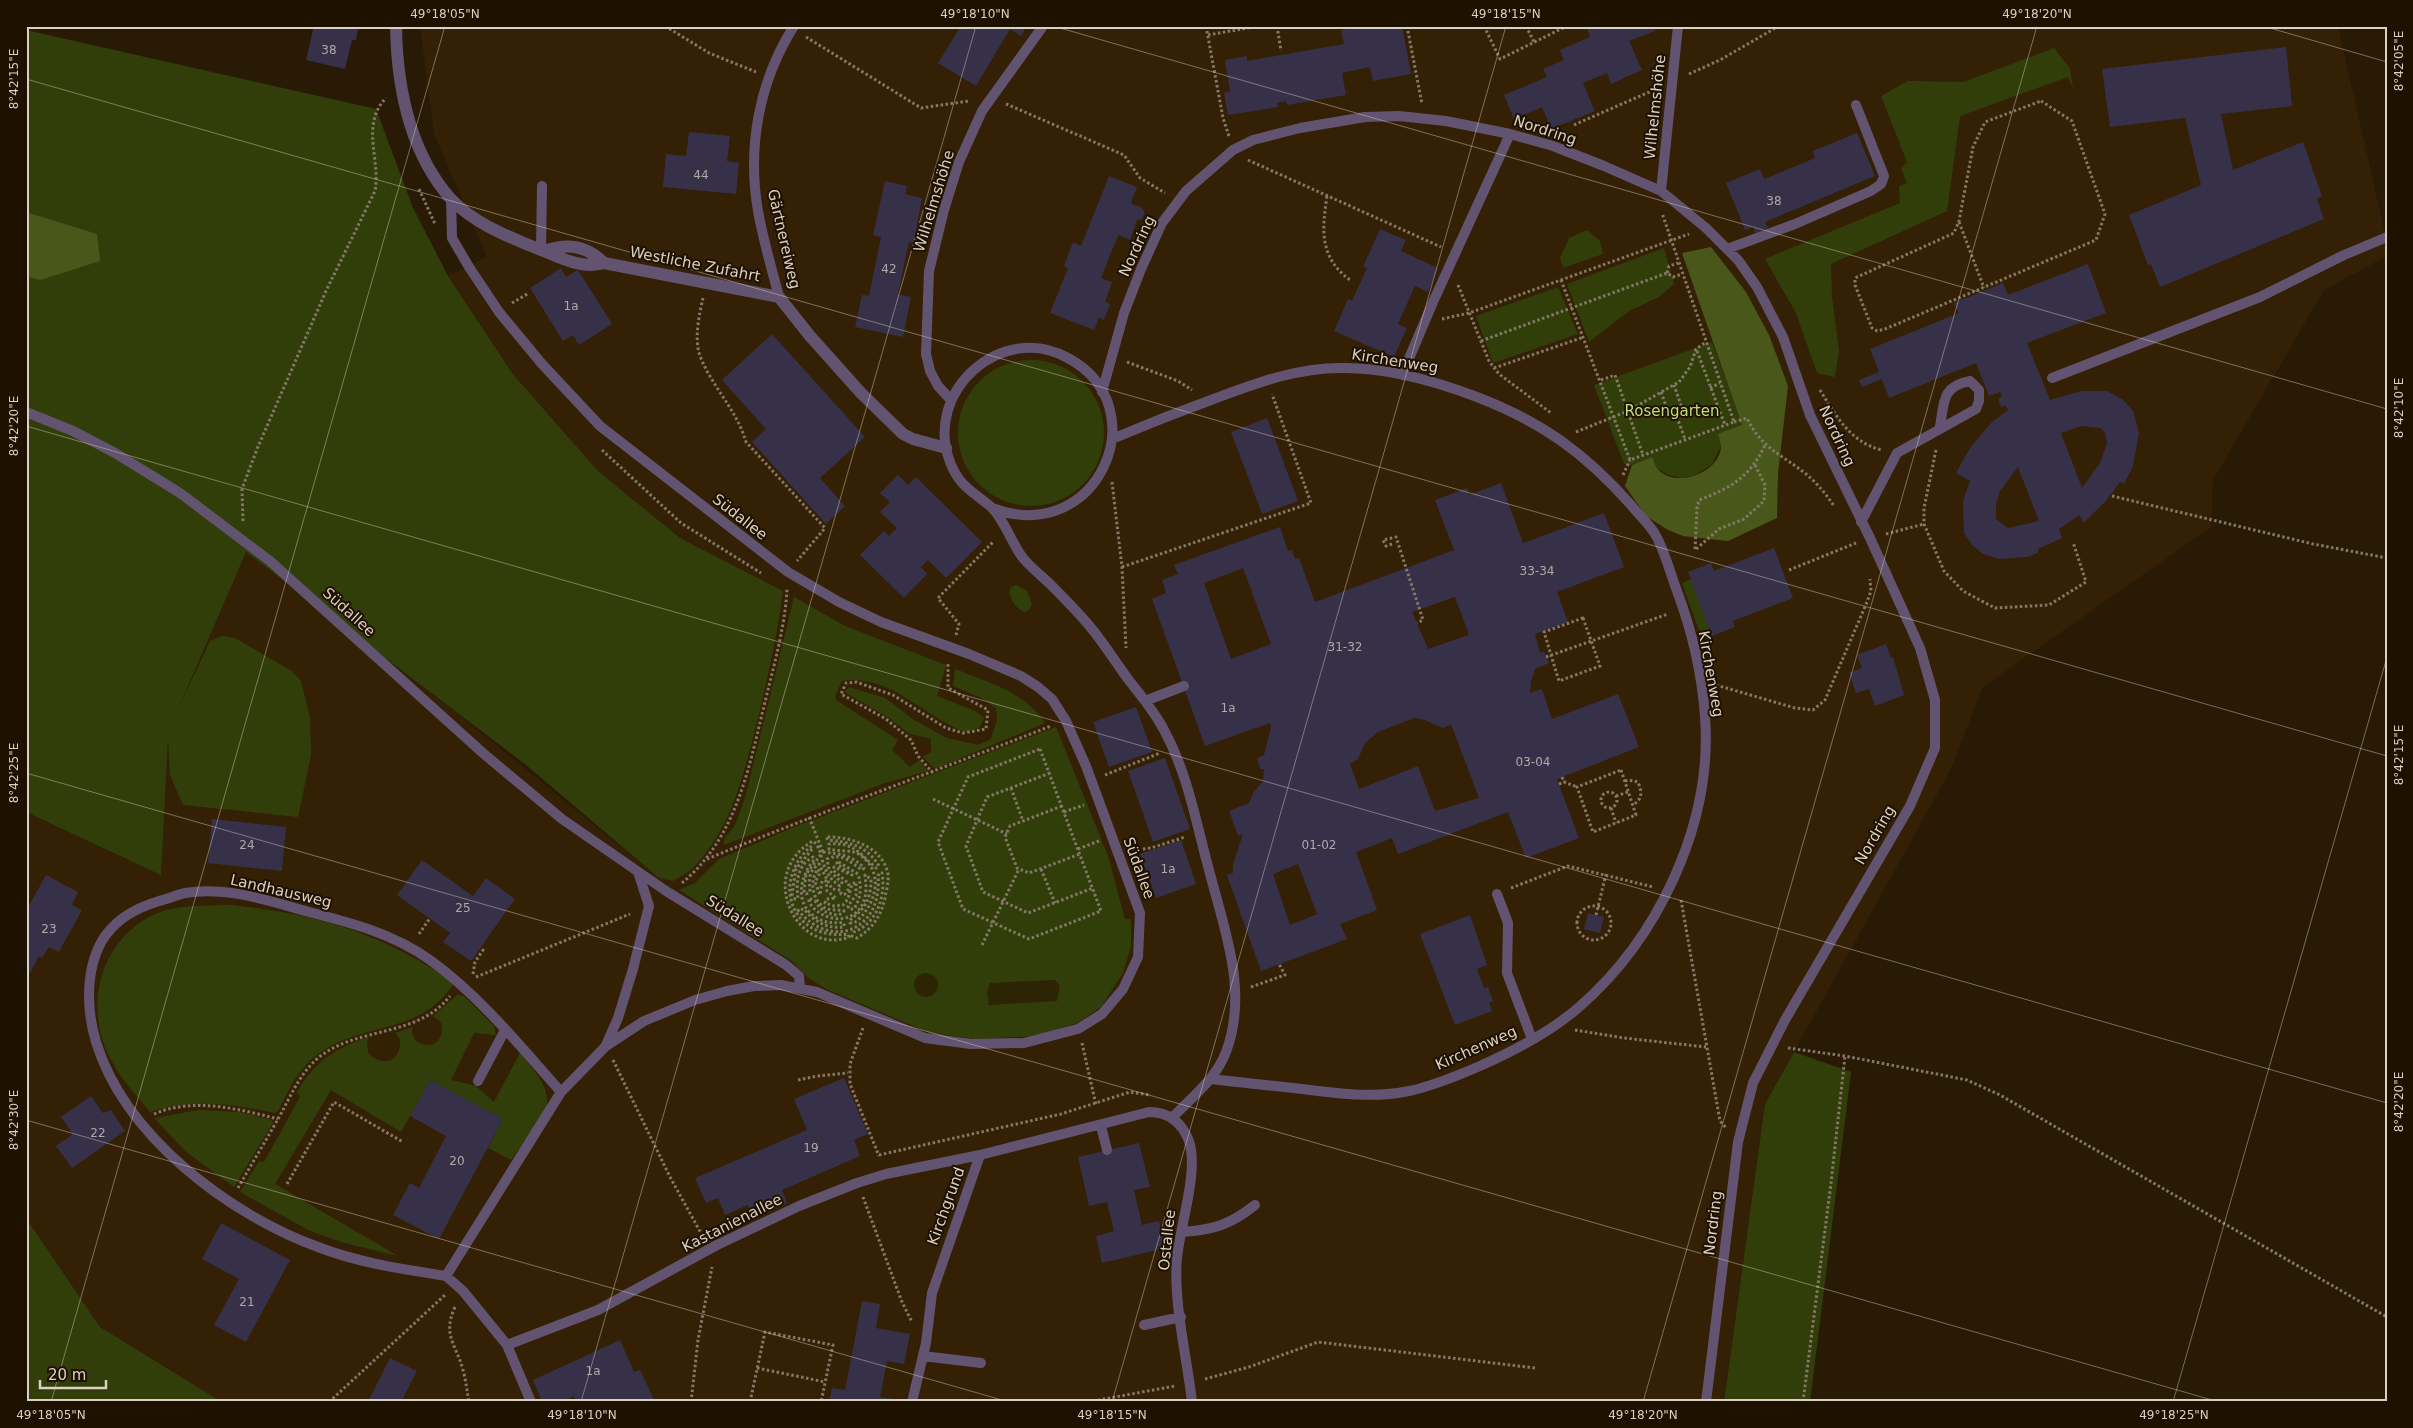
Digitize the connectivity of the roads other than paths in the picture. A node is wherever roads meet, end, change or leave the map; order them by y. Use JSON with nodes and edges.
{"nodes":[{"id":1,"x":396,"y":26,"type":"edge"},
{"id":2,"x":1043,"y":26,"type":"edge"},
{"id":3,"x":1678,"y":26,"type":"edge"},
{"id":4,"x":793,"y":27,"type":"edge"},
{"id":5,"x":1856,"y":104,"type":"dead end"},
{"id":6,"x":1510,"y":134,"type":"junction"},
{"id":7,"x":542,"y":186,"type":"dead end"},
{"id":8,"x":1661,"y":192,"type":"junction"},
{"id":9,"x":451,"y":199,"type":"junction"},
{"id":10,"x":2387,"y":237,"type":"edge"},
{"id":11,"x":1727,"y":249,"type":"junction"},
{"id":12,"x":542,"y":250,"type":"junction"},
{"id":13,"x":779,"y":297,"type":"junction"},
{"id":14,"x":1402,"y":375,"type":"junction"},
{"id":15,"x":2052,"y":378,"type":"dead end"},
{"id":16,"x":1102,"y":392,"type":"junction"},
{"id":17,"x":951,"y":400,"type":"junction"},
{"id":18,"x":26,"y":412,"type":"edge"},
{"id":19,"x":1940,"y":427,"type":"junction"},
{"id":20,"x":1112,"y":439,"type":"junction"},
{"id":21,"x":946,"y":448,"type":"junction"},
{"id":22,"x":992,"y":508,"type":"junction"},
{"id":23,"x":1861,"y":522,"type":"junction"},
{"id":24,"x":1184,"y":686,"type":"dead end"},
{"id":25,"x":1145,"y":701,"type":"junction"},
{"id":26,"x":638,"y":872,"type":"junction"},
{"id":27,"x":1497,"y":894,"type":"road end"},
{"id":28,"x":800,"y":987,"type":"junction"},
{"id":29,"x":506,"y":1030,"type":"junction"},
{"id":30,"x":1532,"y":1039,"type":"junction"},
{"id":31,"x":606,"y":1046,"type":"junction"},
{"id":32,"x":1211,"y":1079,"type":"junction"},
{"id":33,"x":478,"y":1081,"type":"dead end"},
{"id":34,"x":561,"y":1092,"type":"junction"},
{"id":35,"x":1172,"y":1118,"type":"junction"},
{"id":36,"x":1101,"y":1126,"type":"junction"},
{"id":37,"x":1107,"y":1150,"type":"dead end"},
{"id":38,"x":980,"y":1155,"type":"junction"},
{"id":39,"x":1255,"y":1205,"type":"dead end"},
{"id":40,"x":1182,"y":1232,"type":"junction"},
{"id":41,"x":446,"y":1276,"type":"junction"},
{"id":42,"x":1181,"y":1317,"type":"junction"},
{"id":43,"x":1144,"y":1325,"type":"dead end"},
{"id":44,"x":507,"y":1345,"type":"junction"},
{"id":45,"x":923,"y":1356,"type":"junction"},
{"id":46,"x":981,"y":1363,"type":"dead end"},
{"id":47,"x":531,"y":1402,"type":"edge"},
{"id":48,"x":912,"y":1402,"type":"edge"},
{"id":49,"x":1192,"y":1402,"type":"edge"},
{"id":50,"x":1706,"y":1402,"type":"edge"}],
"edges":[{"from":1,"to":9,"type":"street","name":"Westliche Zufahrt"},
{"from":2,"to":17,"type":"lane","name":"Wilhelmshöhe"},
{"from":3,"to":8,"type":"lane","name":"Wilhelmshöhe"},
{"from":4,"to":13,"type":"lane","name":"Gärtnereiweg"},
{"from":5,"to":11,"type":"lane"},
{"from":6,"to":8,"type":"lane","name":"Nordring"},
{"from":6,"to":14,"type":"lane"},
{"from":6,"to":16,"type":"lane","name":"Nordring"},
{"from":7,"to":12,"type":"lane"},
{"from":8,"to":11,"type":"lane","name":"Nordring"},
{"from":9,"to":12,"type":"street","name":"Westliche Zufahrt"},
{"from":9,"to":28,"type":"lane","name":"Südallee"},
{"from":10,"to":15,"type":"lane"},
{"from":11,"to":23,"type":"lane","name":"Nordring"},
{"from":12,"to":13,"type":"street","name":"Westliche Zufahrt"},
{"from":13,"to":21,"type":"street","name":"Gärtnereiweg"},
{"from":14,"to":20,"type":"lane","name":"Kirchenweg"},
{"from":14,"to":30,"type":"lane","name":"Kirchenweg"},
{"from":16,"to":17,"type":"lane"},
{"from":16,"to":20,"type":"lane"},
{"from":17,"to":21,"type":"lane"},
{"from":18,"to":26,"type":"lane","name":"Südallee"},
{"from":19,"to":19,"type":"lane"},
{"from":19,"to":23,"type":"lane"},
{"from":20,"to":22,"type":"lane"},
{"from":21,"to":22,"type":"lane"},
{"from":22,"to":25,"type":"lane"},
{"from":23,"to":50,"type":"lane","name":"Nordring"},
{"from":24,"to":25,"type":"lane"},
{"from":25,"to":32,"type":"lane"},
{"from":26,"to":28,"type":"lane","name":"Südallee"},
{"from":26,"to":31,"type":"lane"},
{"from":27,"to":30,"type":"lane"},
{"from":28,"to":31,"type":"lane"},
{"from":29,"to":33,"type":"lane"},
{"from":29,"to":34,"type":"lane","name":"Landhausweg"},
{"from":29,"to":41,"type":"lane","name":"Landhausweg"},
{"from":30,"to":32,"type":"lane","name":"Kirchenweg"},
{"from":31,"to":34,"type":"lane"},
{"from":32,"to":35,"type":"lane"},
{"from":34,"to":41,"type":"lane"},
{"from":35,"to":36,"type":"lane","name":"Kirchgrund"},
{"from":35,"to":40,"type":"lane","name":"Ostallee"},
{"from":36,"to":37,"type":"lane"},
{"from":36,"to":38,"type":"lane","name":"Kirchgrund"},
{"from":38,"to":44,"type":"lane","name":"Kastanienallee"},
{"from":38,"to":45,"type":"lane","name":"Kirchgrund"},
{"from":39,"to":40,"type":"lane"},
{"from":40,"to":42,"type":"lane","name":"Ostallee"},
{"from":41,"to":44,"type":"lane"},
{"from":42,"to":43,"type":"lane"},
{"from":42,"to":49,"type":"lane","name":"Ostallee"},
{"from":44,"to":47,"type":"lane"},
{"from":45,"to":46,"type":"lane"},
{"from":45,"to":48,"type":"lane","name":"Kirchgrund"}]}
